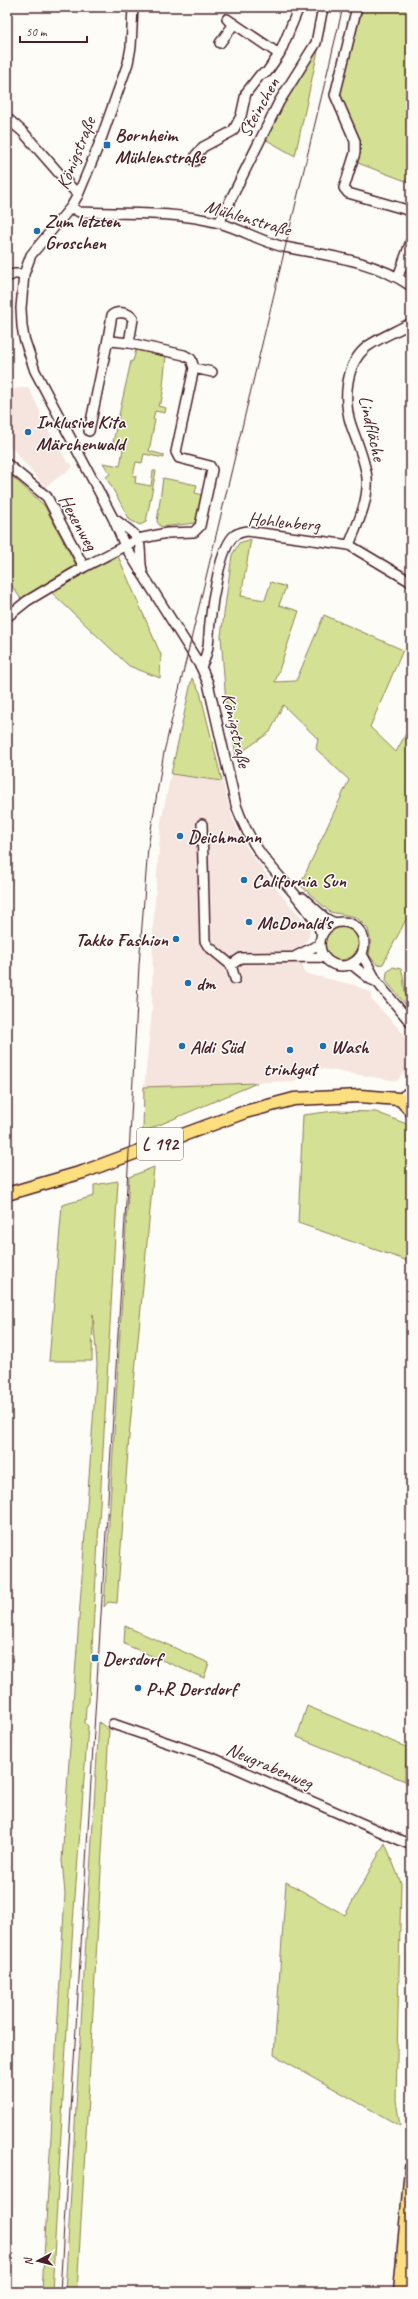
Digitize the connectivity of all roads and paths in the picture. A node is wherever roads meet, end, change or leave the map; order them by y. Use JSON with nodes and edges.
{"nodes":[{"id":1,"x":133,"y":7,"type":"edge"},
{"id":2,"x":299,"y":7,"type":"edge"},
{"id":3,"x":323,"y":7,"type":"edge"},
{"id":4,"x":357,"y":7,"type":"edge"},
{"id":5,"x":220,"y":42,"type":"dead end"},
{"id":6,"x":279,"y":54,"type":"junction"},
{"id":7,"x":7,"y":118,"type":"edge"},
{"id":8,"x":195,"y":156,"type":"dead end"},
{"id":9,"x":78,"y":195,"type":"junction"},
{"id":10,"x":71,"y":208,"type":"junction"},
{"id":11,"x":411,"y":211,"type":"edge"},
{"id":12,"x":219,"y":223,"type":"junction"},
{"id":13,"x":411,"y":241,"type":"edge"},
{"id":14,"x":24,"y":274,"type":"junction"},
{"id":15,"x":7,"y":277,"type":"edge"},
{"id":16,"x":398,"y":277,"type":"junction"},
{"id":17,"x":411,"y":286,"type":"edge"},
{"id":18,"x":411,"y":323,"type":"edge"},
{"id":19,"x":128,"y":343,"type":"junction"},
{"id":20,"x":107,"y":344,"type":"junction"},
{"id":21,"x":194,"y":368,"type":"junction"},
{"id":22,"x":212,"y":372,"type":"dead end"},
{"id":23,"x":89,"y":431,"type":"dead end"},
{"id":24,"x":7,"y":464,"type":"edge"},
{"id":25,"x":113,"y":518,"type":"junction"},
{"id":26,"x":138,"y":539,"type":"junction"},
{"id":27,"x":349,"y":545,"type":"junction"},
{"id":28,"x":125,"y":546,"type":"junction"},
{"id":29,"x":84,"y":566,"type":"junction"},
{"id":30,"x":144,"y":576,"type":"junction"},
{"id":31,"x":411,"y":582,"type":"edge"},
{"id":32,"x":7,"y":617,"type":"edge"},
{"id":33,"x":201,"y":667,"type":"junction"},
{"id":34,"x":202,"y":824,"type":"dead end"},
{"id":35,"x":294,"y":892,"type":"junction"},
{"id":36,"x":335,"y":923,"type":"junction"},
{"id":37,"x":322,"y":934,"type":"junction"},
{"id":38,"x":320,"y":944,"type":"junction"},
{"id":39,"x":362,"y":954,"type":"junction"},
{"id":40,"x":296,"y":956,"type":"junction"},
{"id":41,"x":324,"y":957,"type":"junction"},
{"id":42,"x":351,"y":964,"type":"junction"},
{"id":43,"x":231,"y":965,"type":"junction"},
{"id":44,"x":235,"y":979,"type":"dead end"},
{"id":45,"x":377,"y":982,"type":"junction"},
{"id":46,"x":411,"y":1023,"type":"edge"},
{"id":47,"x":411,"y":1090,"type":"edge"},
{"id":48,"x":405,"y":1099,"type":"edge"},
{"id":49,"x":411,"y":1111,"type":"edge"},
{"id":50,"x":7,"y":1194,"type":"edge"},
{"id":51,"x":113,"y":1724,"type":"dead end"},
{"id":52,"x":411,"y":1845,"type":"edge"},
{"id":53,"x":411,"y":2168,"type":"edge"},
{"id":54,"x":400,"y":2292,"type":"edge"}],
"edges":[{"from":1,"to":9,"type":"street","name":"Königstraße"},
{"from":2,"to":6,"type":"street"},
{"from":3,"to":12,"type":"street","name":"Steinchen"},
{"from":4,"to":11,"type":"street"},
{"from":5,"to":6,"type":"street"},
{"from":6,"to":8,"type":"street"},
{"from":7,"to":9,"type":"street"},
{"from":9,"to":10,"type":"street","name":"Königstraße"},
{"from":10,"to":12,"type":"street","name":"Mühlenstraße"},
{"from":10,"to":14,"type":"street","name":"Königstraße"},
{"from":12,"to":16,"type":"street","name":"Mühlenstraße"},
{"from":13,"to":16,"type":"street"},
{"from":14,"to":15,"type":"street"},
{"from":14,"to":25,"type":"street","name":"Königstraße"},
{"from":16,"to":17,"type":"street","name":"Mühlenstraße"},
{"from":18,"to":27,"type":"street","name":"Lindfläche"},
{"from":19,"to":20,"type":"street"},
{"from":19,"to":20,"type":"street"},
{"from":19,"to":21,"type":"street"},
{"from":20,"to":23,"type":"street"},
{"from":21,"to":22,"type":"street"},
{"from":21,"to":26,"type":"street","name":"Hexenweg"},
{"from":24,"to":29,"type":"street","name":"Hexenweg"},
{"from":25,"to":26,"type":"street","name":"Königstraße"},
{"from":25,"to":28,"type":"street","name":"Königstraße"},
{"from":26,"to":28,"type":"street","name":"Hexenweg"},
{"from":26,"to":30,"type":"street","name":"Königstraße"},
{"from":27,"to":31,"type":"street","name":"Hohlenberg"},
{"from":27,"to":33,"type":"street","name":"Hohlenberg"},
{"from":28,"to":29,"type":"street","name":"Hexenweg"},
{"from":28,"to":30,"type":"street","name":"Königstraße"},
{"from":29,"to":32,"type":"street","name":"Hexenweg"},
{"from":30,"to":33,"type":"street","name":"Königstraße"},
{"from":33,"to":35,"type":"street","name":"Königstraße"},
{"from":34,"to":43,"type":"street"},
{"from":35,"to":36,"type":"street","name":"Königstraße"},
{"from":35,"to":37,"type":"street","name":"Königstraße"},
{"from":36,"to":37,"type":"street"},
{"from":36,"to":39,"type":"street","name":"Königstraße"},
{"from":37,"to":38,"type":"street"},
{"from":38,"to":40,"type":"street"},
{"from":38,"to":41,"type":"street"},
{"from":39,"to":42,"type":"street"},
{"from":39,"to":45,"type":"street","name":"Königstraße"},
{"from":40,"to":41,"type":"street"},
{"from":40,"to":43,"type":"street"},
{"from":41,"to":42,"type":"street"},
{"from":42,"to":45,"type":"street","name":"Königstraße"},
{"from":43,"to":44,"type":"street"},
{"from":45,"to":46,"type":"street","name":"Königstraße"},
{"from":47,"to":48,"type":"street"},
{"from":48,"to":49,"type":"main road"},
{"from":48,"to":50,"type":"main road","number":"L 192"},
{"from":51,"to":52,"type":"street","name":"Neugrabenweg"},
{"from":53,"to":54,"type":"main road"}]}
